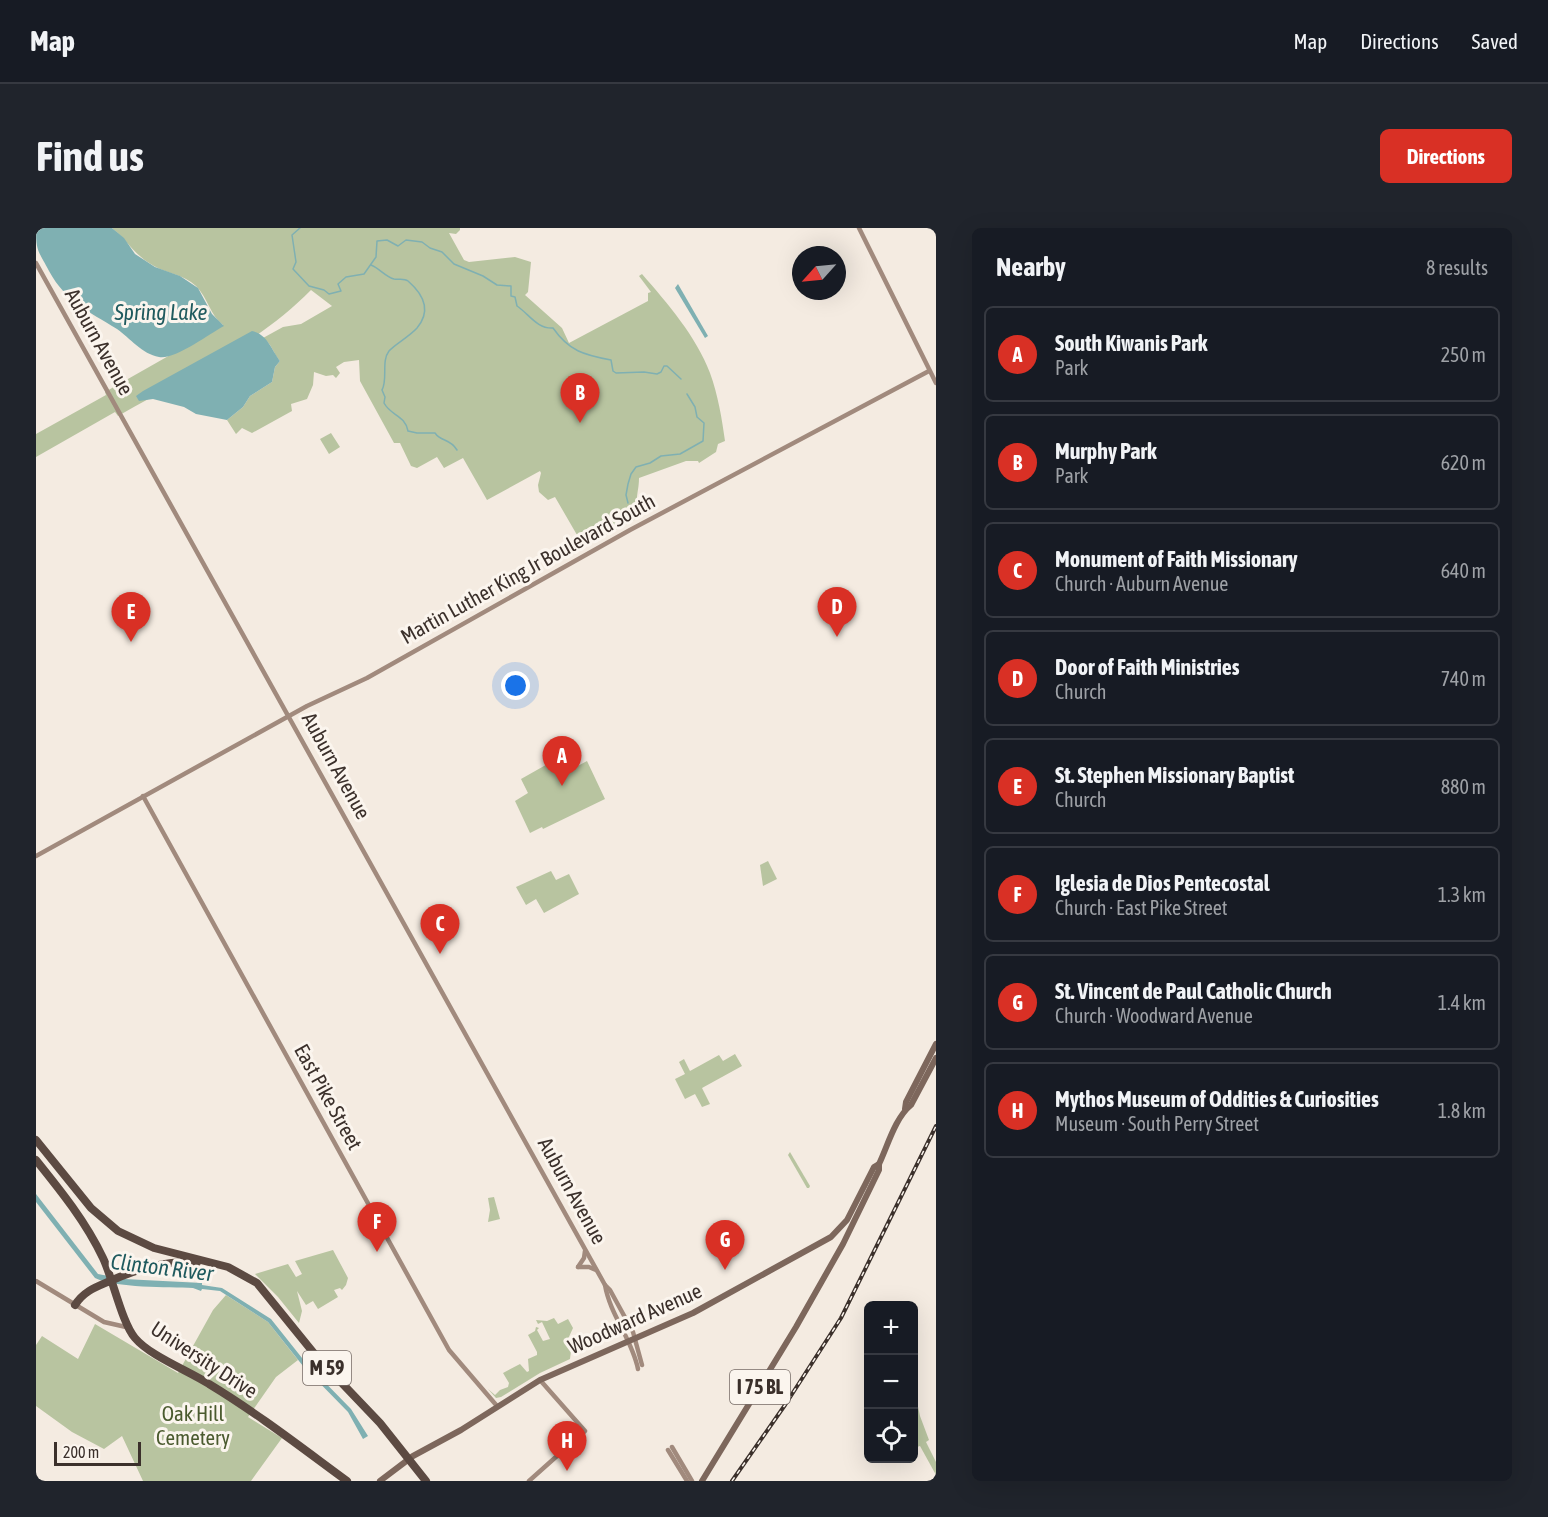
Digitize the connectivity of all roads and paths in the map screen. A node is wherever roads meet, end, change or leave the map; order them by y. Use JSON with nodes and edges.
{"nodes":[{"id":1,"x":859,"y":228,"type":"edge"},
{"id":2,"x":36,"y":263,"type":"edge"},
{"id":3,"x":929,"y":371,"type":"junction"},
{"id":4,"x":936,"y":383,"type":"edge"},
{"id":5,"x":289,"y":715,"type":"junction"},
{"id":6,"x":143,"y":796,"type":"junction"},
{"id":7,"x":36,"y":856,"type":"edge"},
{"id":8,"x":936,"y":1044,"type":"edge"},
{"id":9,"x":936,"y":1058,"type":"edge"},
{"id":10,"x":906,"y":1109,"type":"junction"},
{"id":11,"x":37,"y":1141,"type":"edge"},
{"id":12,"x":36,"y":1160,"type":"edge"},
{"id":13,"x":879,"y":1164,"type":"junction"},
{"id":14,"x":831,"y":1237,"type":"junction"},
{"id":15,"x":585,"y":1249,"type":"junction"},
{"id":16,"x":211,"y":1262,"type":"junction"},
{"id":17,"x":597,"y":1270,"type":"junction"},
{"id":18,"x":828,"y":1271,"type":"junction"},
{"id":19,"x":36,"y":1281,"type":"edge"},
{"id":20,"x":110,"y":1283,"type":"junction"},
{"id":21,"x":605,"y":1285,"type":"junction"},
{"id":22,"x":75,"y":1305,"type":"junction"},
{"id":23,"x":617,"y":1317,"type":"junction"},
{"id":24,"x":630,"y":1328,"type":"junction"},
{"id":25,"x":129,"y":1329,"type":"junction"},
{"id":26,"x":632,"y":1339,"type":"junction"},
{"id":27,"x":640,"y":1367,"type":"dead end"},
{"id":28,"x":540,"y":1380,"type":"junction"},
{"id":29,"x":497,"y":1406,"type":"junction"},
{"id":30,"x":408,"y":1459,"type":"junction"},
{"id":31,"x":347,"y":1481,"type":"edge"},
{"id":32,"x":380,"y":1481,"type":"edge"},
{"id":33,"x":426,"y":1481,"type":"edge"},
{"id":34,"x":528,"y":1481,"type":"edge"},
{"id":35,"x":687,"y":1481,"type":"edge"},
{"id":36,"x":692,"y":1481,"type":"edge"},
{"id":37,"x":702,"y":1481,"type":"edge"}],
"edges":[{"from":1,"to":3,"type":"main road"},
{"from":2,"to":5,"type":"main road","name":"Auburn Avenue"},
{"from":3,"to":4,"type":"main road"},
{"from":3,"to":5,"type":"main road","name":"Martin Luther King Jr Boulevard South"},
{"from":5,"to":6,"type":"main road","name":"Martin Luther King Jr Boulevard South"},
{"from":5,"to":15,"type":"main road","name":"Auburn Avenue"},
{"from":6,"to":7,"type":"main road","name":"Martin Luther King Jr Boulevard South"},
{"from":6,"to":29,"type":"main road","name":"East Pike Street"},
{"from":8,"to":10,"type":"main road","name":"Woodward Avenue","number":"I 75 BL"},
{"from":9,"to":10,"type":"main road","name":"Woodward Avenue","number":"I 75 BL"},
{"from":10,"to":13,"type":"main road","name":"Woodward Avenue","number":"I 75 BL"},
{"from":11,"to":16,"type":"highway","number":"M 59"},
{"from":12,"to":20,"type":"highway"},
{"from":13,"to":14,"type":"main road","name":"Woodward Avenue","number":"I 75 BL"},
{"from":13,"to":18,"type":"main road","name":"Woodward Avenue","number":"I 75 BL"},
{"from":14,"to":18,"type":"main road"},
{"from":14,"to":26,"type":"main road","name":"Woodward Avenue","number":"I 75 BL"},
{"from":15,"to":17,"type":"main road","name":"Auburn Avenue"},
{"from":15,"to":17,"type":"main road"},
{"from":16,"to":20,"type":"highway"},
{"from":16,"to":30,"type":"highway","number":"M 59"},
{"from":17,"to":21,"type":"main road","name":"Auburn Avenue"},
{"from":18,"to":37,"type":"main road","name":"Woodward Avenue","number":"I 75 BL"},
{"from":19,"to":22,"type":"main road","name":"University Drive"},
{"from":20,"to":22,"type":"highway"},
{"from":20,"to":25,"type":"highway"},
{"from":21,"to":23,"type":"main road","name":"Auburn Avenue"},
{"from":21,"to":24,"type":"main road","name":"Auburn Avenue"},
{"from":22,"to":25,"type":"main road","name":"University Drive"},
{"from":23,"to":24,"type":"main road"},
{"from":23,"to":26,"type":"main road","name":"Auburn Avenue"},
{"from":24,"to":26,"type":"main road","name":"Auburn Avenue"},
{"from":25,"to":31,"type":"highway","name":"University Drive"},
{"from":26,"to":27,"type":"main road","name":"Auburn Avenue"},
{"from":26,"to":28,"type":"main road","name":"Woodward Avenue","number":"I 75 BL"},
{"from":28,"to":29,"type":"main road","name":"Woodward Avenue","number":"I 75 BL"},
{"from":28,"to":34,"type":"main road"},
{"from":29,"to":30,"type":"main road","name":"Woodward Avenue","number":"I 75 BL"},
{"from":30,"to":32,"type":"main road","name":"Woodward Avenue","number":"I 75 BL"},
{"from":30,"to":33,"type":"highway","number":"M 59"},
{"from":35,"to":36,"type":"main road"}]}
